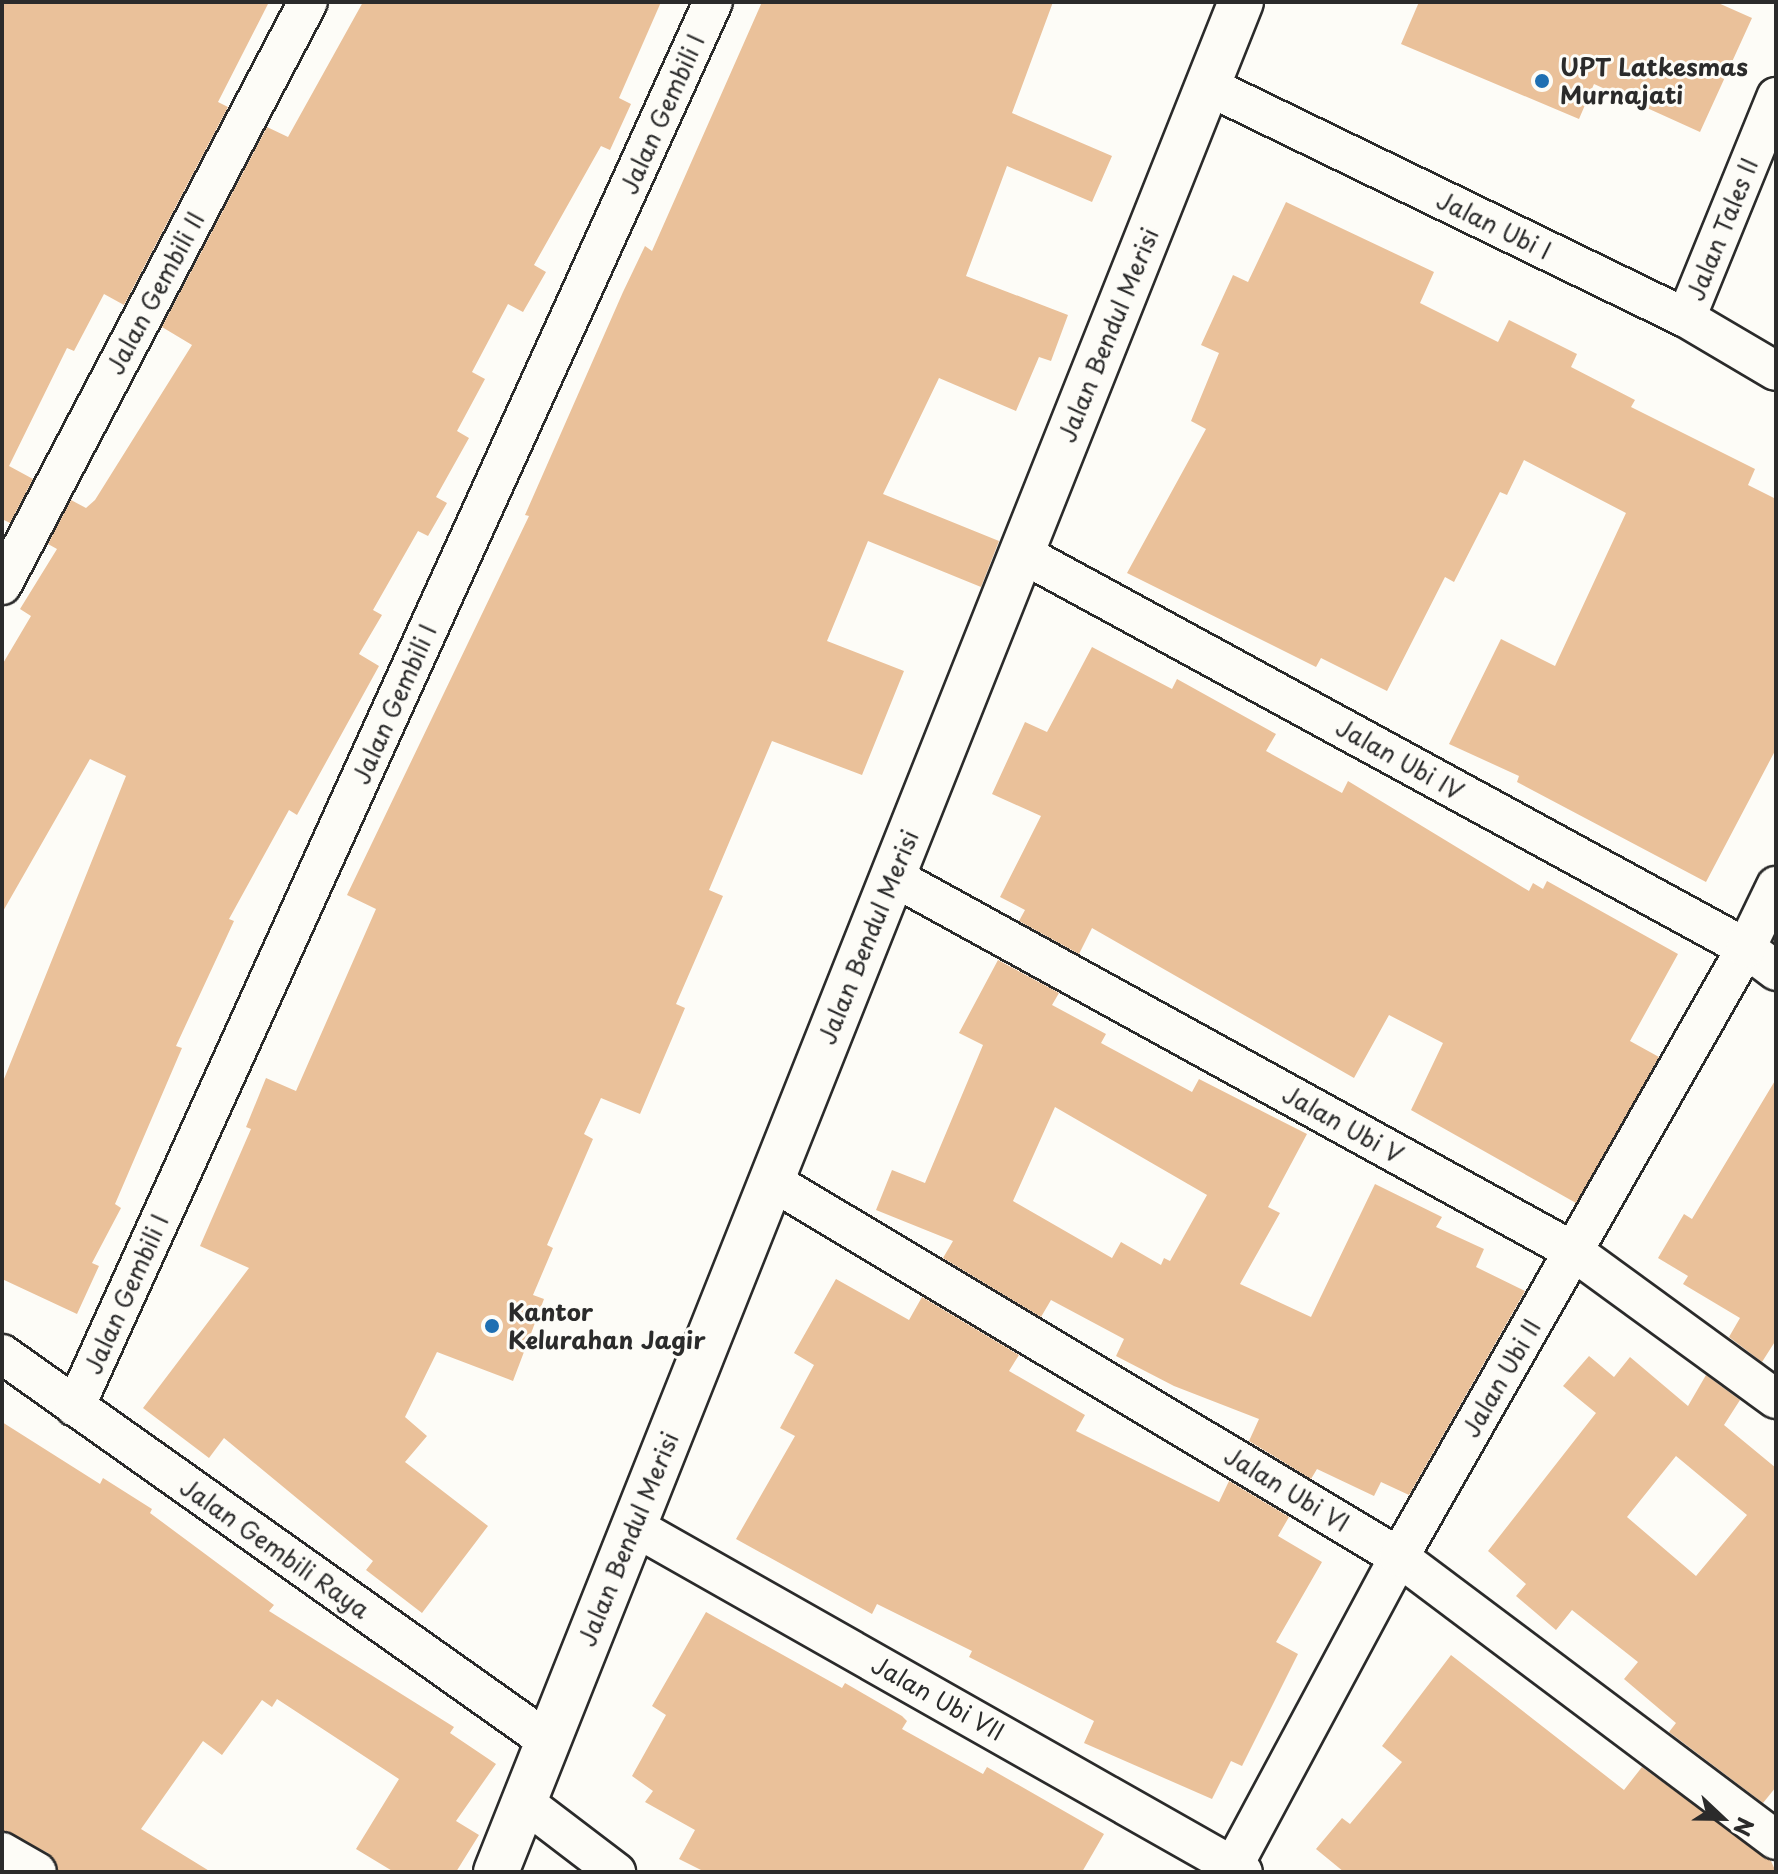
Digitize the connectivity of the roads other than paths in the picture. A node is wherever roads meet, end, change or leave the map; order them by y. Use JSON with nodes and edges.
{"nodes":[{"id":1,"x":308,"y":2,"type":"edge"},
{"id":2,"x":713,"y":2,"type":"edge"},
{"id":3,"x":1241,"y":2,"type":"edge"},
{"id":4,"x":1208,"y":86,"type":"junction"},
{"id":5,"x":1776,"y":97,"type":"edge"},
{"id":6,"x":1686,"y":318,"type":"junction"},
{"id":7,"x":1776,"y":371,"type":"edge"},
{"id":8,"x":1021,"y":553,"type":"junction"},
{"id":9,"x":2,"y":585,"type":"edge"},
{"id":10,"x":892,"y":876,"type":"junction"},
{"id":11,"x":1776,"y":886,"type":"edge"},
{"id":12,"x":1746,"y":948,"type":"junction"},
{"id":13,"x":1776,"y":971,"type":"edge"},
{"id":14,"x":770,"y":1180,"type":"junction"},
{"id":15,"x":1573,"y":1251,"type":"junction"},
{"id":16,"x":2,"y":1354,"type":"edge"},
{"id":17,"x":1776,"y":1399,"type":"edge"},
{"id":18,"x":75,"y":1407,"type":"junction"},
{"id":19,"x":633,"y":1526,"type":"junction"},
{"id":20,"x":1399,"y":1557,"type":"junction"},
{"id":21,"x":548,"y":1741,"type":"junction"},
{"id":22,"x":524,"y":1802,"type":"junction"},
{"id":23,"x":1776,"y":1840,"type":"edge"},
{"id":24,"x":2,"y":1852,"type":"edge"},
{"id":25,"x":1235,"y":1870,"type":"edge"},
{"id":26,"x":37,"y":1872,"type":"edge"},
{"id":27,"x":496,"y":1872,"type":"edge"},
{"id":28,"x":616,"y":1872,"type":"edge"}],
"edges":[{"from":1,"to":9,"type":"street","name":"Jalan Gembili II"},
{"from":2,"to":18,"type":"street","name":"Jalan Gembili I"},
{"from":3,"to":4,"type":"street","name":"Jalan Bendul Merisi"},
{"from":4,"to":6,"type":"street","name":"Jalan Ubi I"},
{"from":4,"to":8,"type":"street","name":"Jalan Bendul Merisi"},
{"from":5,"to":6,"type":"street","name":"Jalan Tales II"},
{"from":6,"to":7,"type":"street","name":"Jalan Ubi I"},
{"from":8,"to":10,"type":"street","name":"Jalan Bendul Merisi"},
{"from":8,"to":12,"type":"street","name":"Jalan Ubi IV"},
{"from":10,"to":14,"type":"street","name":"Jalan Bendul Merisi"},
{"from":10,"to":15,"type":"street","name":"Jalan Ubi V"},
{"from":11,"to":12,"type":"street","name":"Jalan Ubi II"},
{"from":12,"to":13,"type":"street","name":"Jalan Ubi IV"},
{"from":12,"to":15,"type":"street","name":"Jalan Ubi II"},
{"from":14,"to":19,"type":"street","name":"Jalan Bendul Merisi"},
{"from":14,"to":20,"type":"street","name":"Jalan Ubi VI"},
{"from":15,"to":17,"type":"street","name":"Jalan Ubi V"},
{"from":15,"to":20,"type":"street","name":"Jalan Ubi II"},
{"from":16,"to":18,"type":"street","name":"Jalan Gembili Raya"},
{"from":18,"to":21,"type":"street","name":"Jalan Gembili Raya"},
{"from":19,"to":21,"type":"street","name":"Jalan Bendul Merisi"},
{"from":19,"to":25,"type":"street","name":"Jalan Ubi VII"},
{"from":20,"to":23,"type":"street","name":"Jalan Ubi VI"},
{"from":20,"to":25,"type":"street","name":"Jalan Ubi II"},
{"from":21,"to":22,"type":"street","name":"Jalan Bendul Merisi"},
{"from":22,"to":27,"type":"street","name":"Jalan Bendul Merisi"},
{"from":22,"to":28,"type":"street"},
{"from":24,"to":26,"type":"street"}]}
